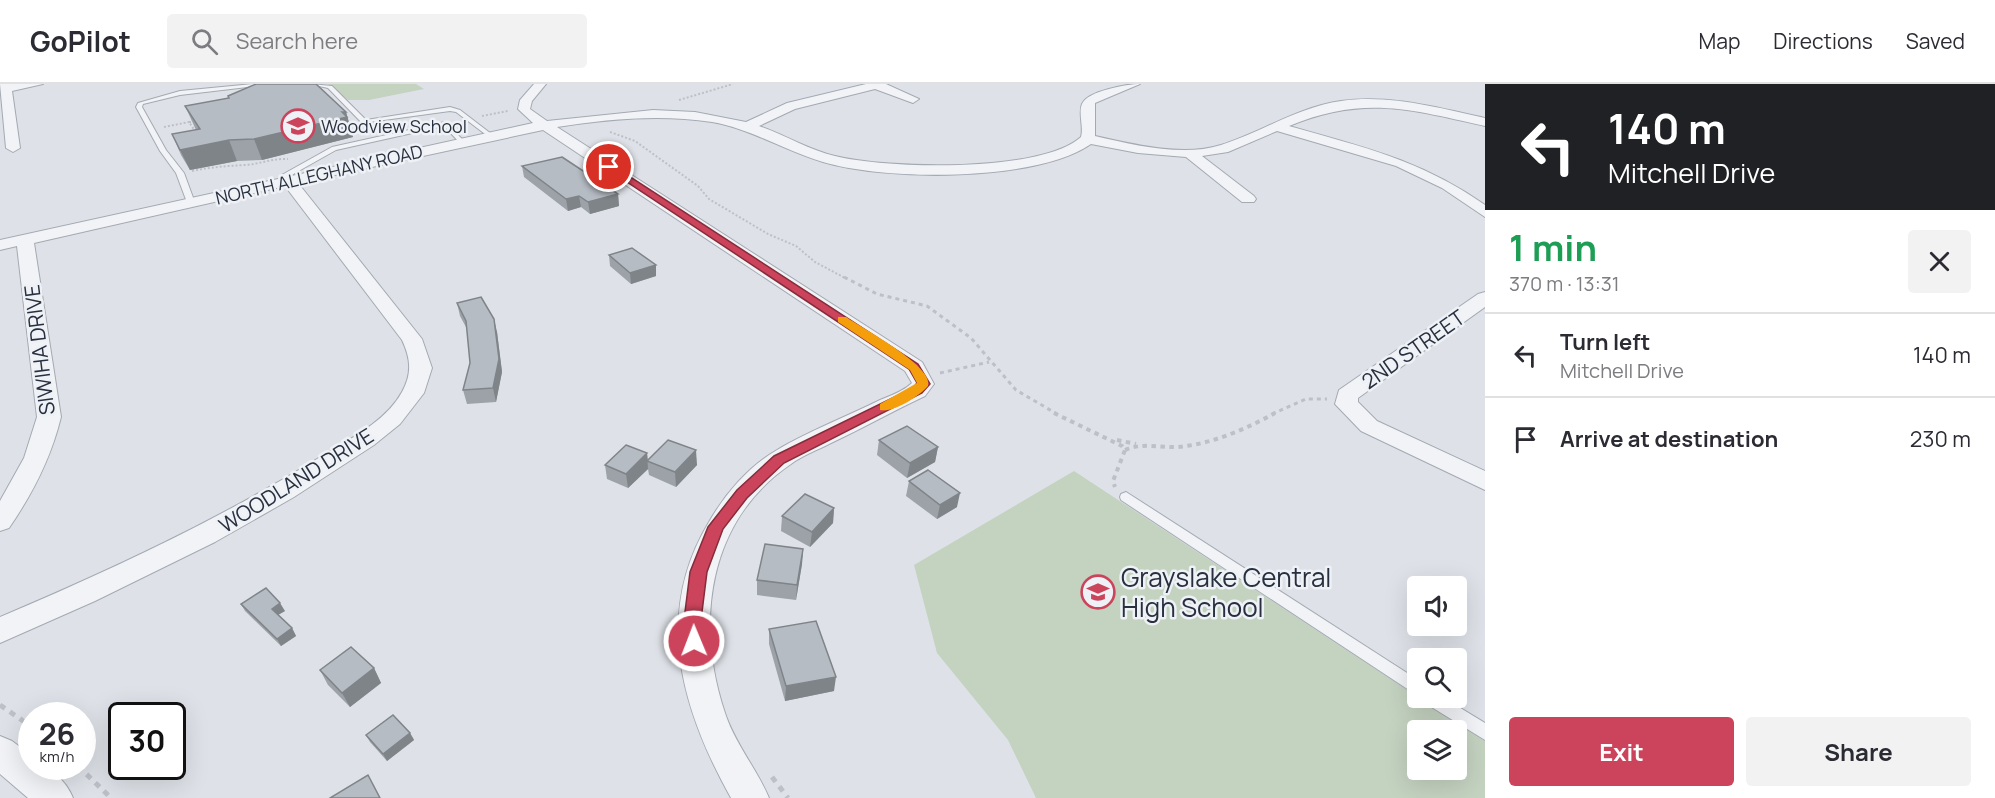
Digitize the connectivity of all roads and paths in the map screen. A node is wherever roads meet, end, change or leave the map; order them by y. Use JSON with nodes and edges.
{"nodes":[{"id":1,"x":37,"y":84,"type":"edge"},
{"id":2,"x":271,"y":84,"type":"edge"},
{"id":3,"x":313,"y":84,"type":"edge"},
{"id":4,"x":540,"y":84,"type":"edge"},
{"id":5,"x":1134,"y":84,"type":"edge"},
{"id":6,"x":877,"y":85,"type":"edge"},
{"id":7,"x":5,"y":86,"type":"edge"},
{"id":8,"x":913,"y":99,"type":"dead end"},
{"id":9,"x":201,"y":121,"type":"edge"},
{"id":10,"x":189,"y":122,"type":"junction"},
{"id":11,"x":1485,"y":122,"type":"edge"},
{"id":12,"x":546,"y":125,"type":"junction"},
{"id":13,"x":748,"y":126,"type":"junction"},
{"id":14,"x":1279,"y":127,"type":"junction"},
{"id":15,"x":151,"y":129,"type":"junction"},
{"id":16,"x":603,"y":130,"type":"dead end"},
{"id":17,"x":490,"y":136,"type":"junction"},
{"id":18,"x":199,"y":137,"type":"edge"},
{"id":19,"x":1088,"y":139,"type":"junction"},
{"id":20,"x":462,"y":142,"type":"junction"},
{"id":21,"x":13,"y":148,"type":"dead end"},
{"id":22,"x":1191,"y":154,"type":"junction"},
{"id":23,"x":289,"y":182,"type":"junction"},
{"id":24,"x":1248,"y":200,"type":"dead end"},
{"id":25,"x":190,"y":203,"type":"junction"},
{"id":26,"x":1485,"y":212,"type":"edge"},
{"id":27,"x":25,"y":240,"type":"junction"},
{"id":28,"x":0,"y":245,"type":"edge"},
{"id":29,"x":1485,"y":298,"type":"edge"},
{"id":30,"x":989,"y":362,"type":"junction"},
{"id":31,"x":922,"y":380,"type":"junction"},
{"id":32,"x":1334,"y":400,"type":"junction"},
{"id":33,"x":1111,"y":438,"type":"junction"},
{"id":34,"x":1143,"y":445,"type":"junction"},
{"id":35,"x":1125,"y":450,"type":"junction"},
{"id":36,"x":1485,"y":481,"type":"edge"},
{"id":37,"x":1126,"y":498,"type":"joint"},
{"id":38,"x":0,"y":521,"type":"edge"},
{"id":39,"x":0,"y":630,"type":"edge"},
{"id":40,"x":1407,"y":682,"type":"edge"},
{"id":41,"x":0,"y":705,"type":"edge"},
{"id":42,"x":1447,"y":708,"type":"edge"},
{"id":43,"x":18,"y":717,"type":"edge"},
{"id":44,"x":1485,"y":732,"type":"edge"},
{"id":45,"x":0,"y":752,"type":"edge"},
{"id":46,"x":92,"y":780,"type":"edge"},
{"id":47,"x":55,"y":798,"type":"edge"},
{"id":48,"x":111,"y":798,"type":"edge"},
{"id":49,"x":751,"y":798,"type":"edge"}],
"edges":[{"from":1,"to":7,"type":"street"},
{"from":2,"to":15,"type":"lane"},
{"from":3,"to":17,"type":"lane"},
{"from":4,"to":12,"type":"street"},
{"from":5,"to":19,"type":"street"},
{"from":6,"to":8,"type":"street"},
{"from":6,"to":13,"type":"street"},
{"from":7,"to":21,"type":"street"},
{"from":9,"to":10,"type":"path"},
{"from":10,"to":15,"type":"path"},
{"from":10,"to":18,"type":"path"},
{"from":11,"to":14,"type":"street"},
{"from":12,"to":13,"type":"street","name":"NORTH ALLEGHANY ROAD"},
{"from":12,"to":17,"type":"street","name":"NORTH ALLEGHANY ROAD"},
{"from":12,"to":31,"type":"street"},
{"from":13,"to":19,"type":"street","name":"NORTH ALLEGHANY ROAD"},
{"from":14,"to":22,"type":"street"},
{"from":14,"to":26,"type":"street"},
{"from":15,"to":25,"type":"lane"},
{"from":16,"to":30,"type":"path"},
{"from":17,"to":20,"type":"street","name":"NORTH ALLEGHANY ROAD"},
{"from":19,"to":22,"type":"street"},
{"from":20,"to":23,"type":"street","name":"NORTH ALLEGHANY ROAD"},
{"from":20,"to":23,"type":"lane"},
{"from":22,"to":24,"type":"street"},
{"from":23,"to":25,"type":"street","name":"NORTH ALLEGHANY ROAD"},
{"from":23,"to":39,"type":"street","name":"WOODLAND DRIVE"},
{"from":25,"to":27,"type":"street","name":"NORTH ALLEGHANY ROAD"},
{"from":27,"to":28,"type":"street","name":"NORTH ALLEGHANY ROAD"},
{"from":27,"to":38,"type":"street","name":"SIWIHA DRIVE"},
{"from":29,"to":32,"type":"street","name":"2ND STREET"},
{"from":30,"to":31,"type":"path"},
{"from":30,"to":33,"type":"path"},
{"from":31,"to":49,"type":"street"},
{"from":32,"to":34,"type":"path"},
{"from":32,"to":36,"type":"street"},
{"from":33,"to":34,"type":"path"},
{"from":33,"to":35,"type":"path"},
{"from":34,"to":35,"type":"path"},
{"from":35,"to":37,"type":"path"},
{"from":37,"to":40,"type":"lane"},
{"from":41,"to":43,"type":"path"},
{"from":42,"to":44,"type":"lane"},
{"from":45,"to":47,"type":"street"},
{"from":46,"to":48,"type":"path"}]}
